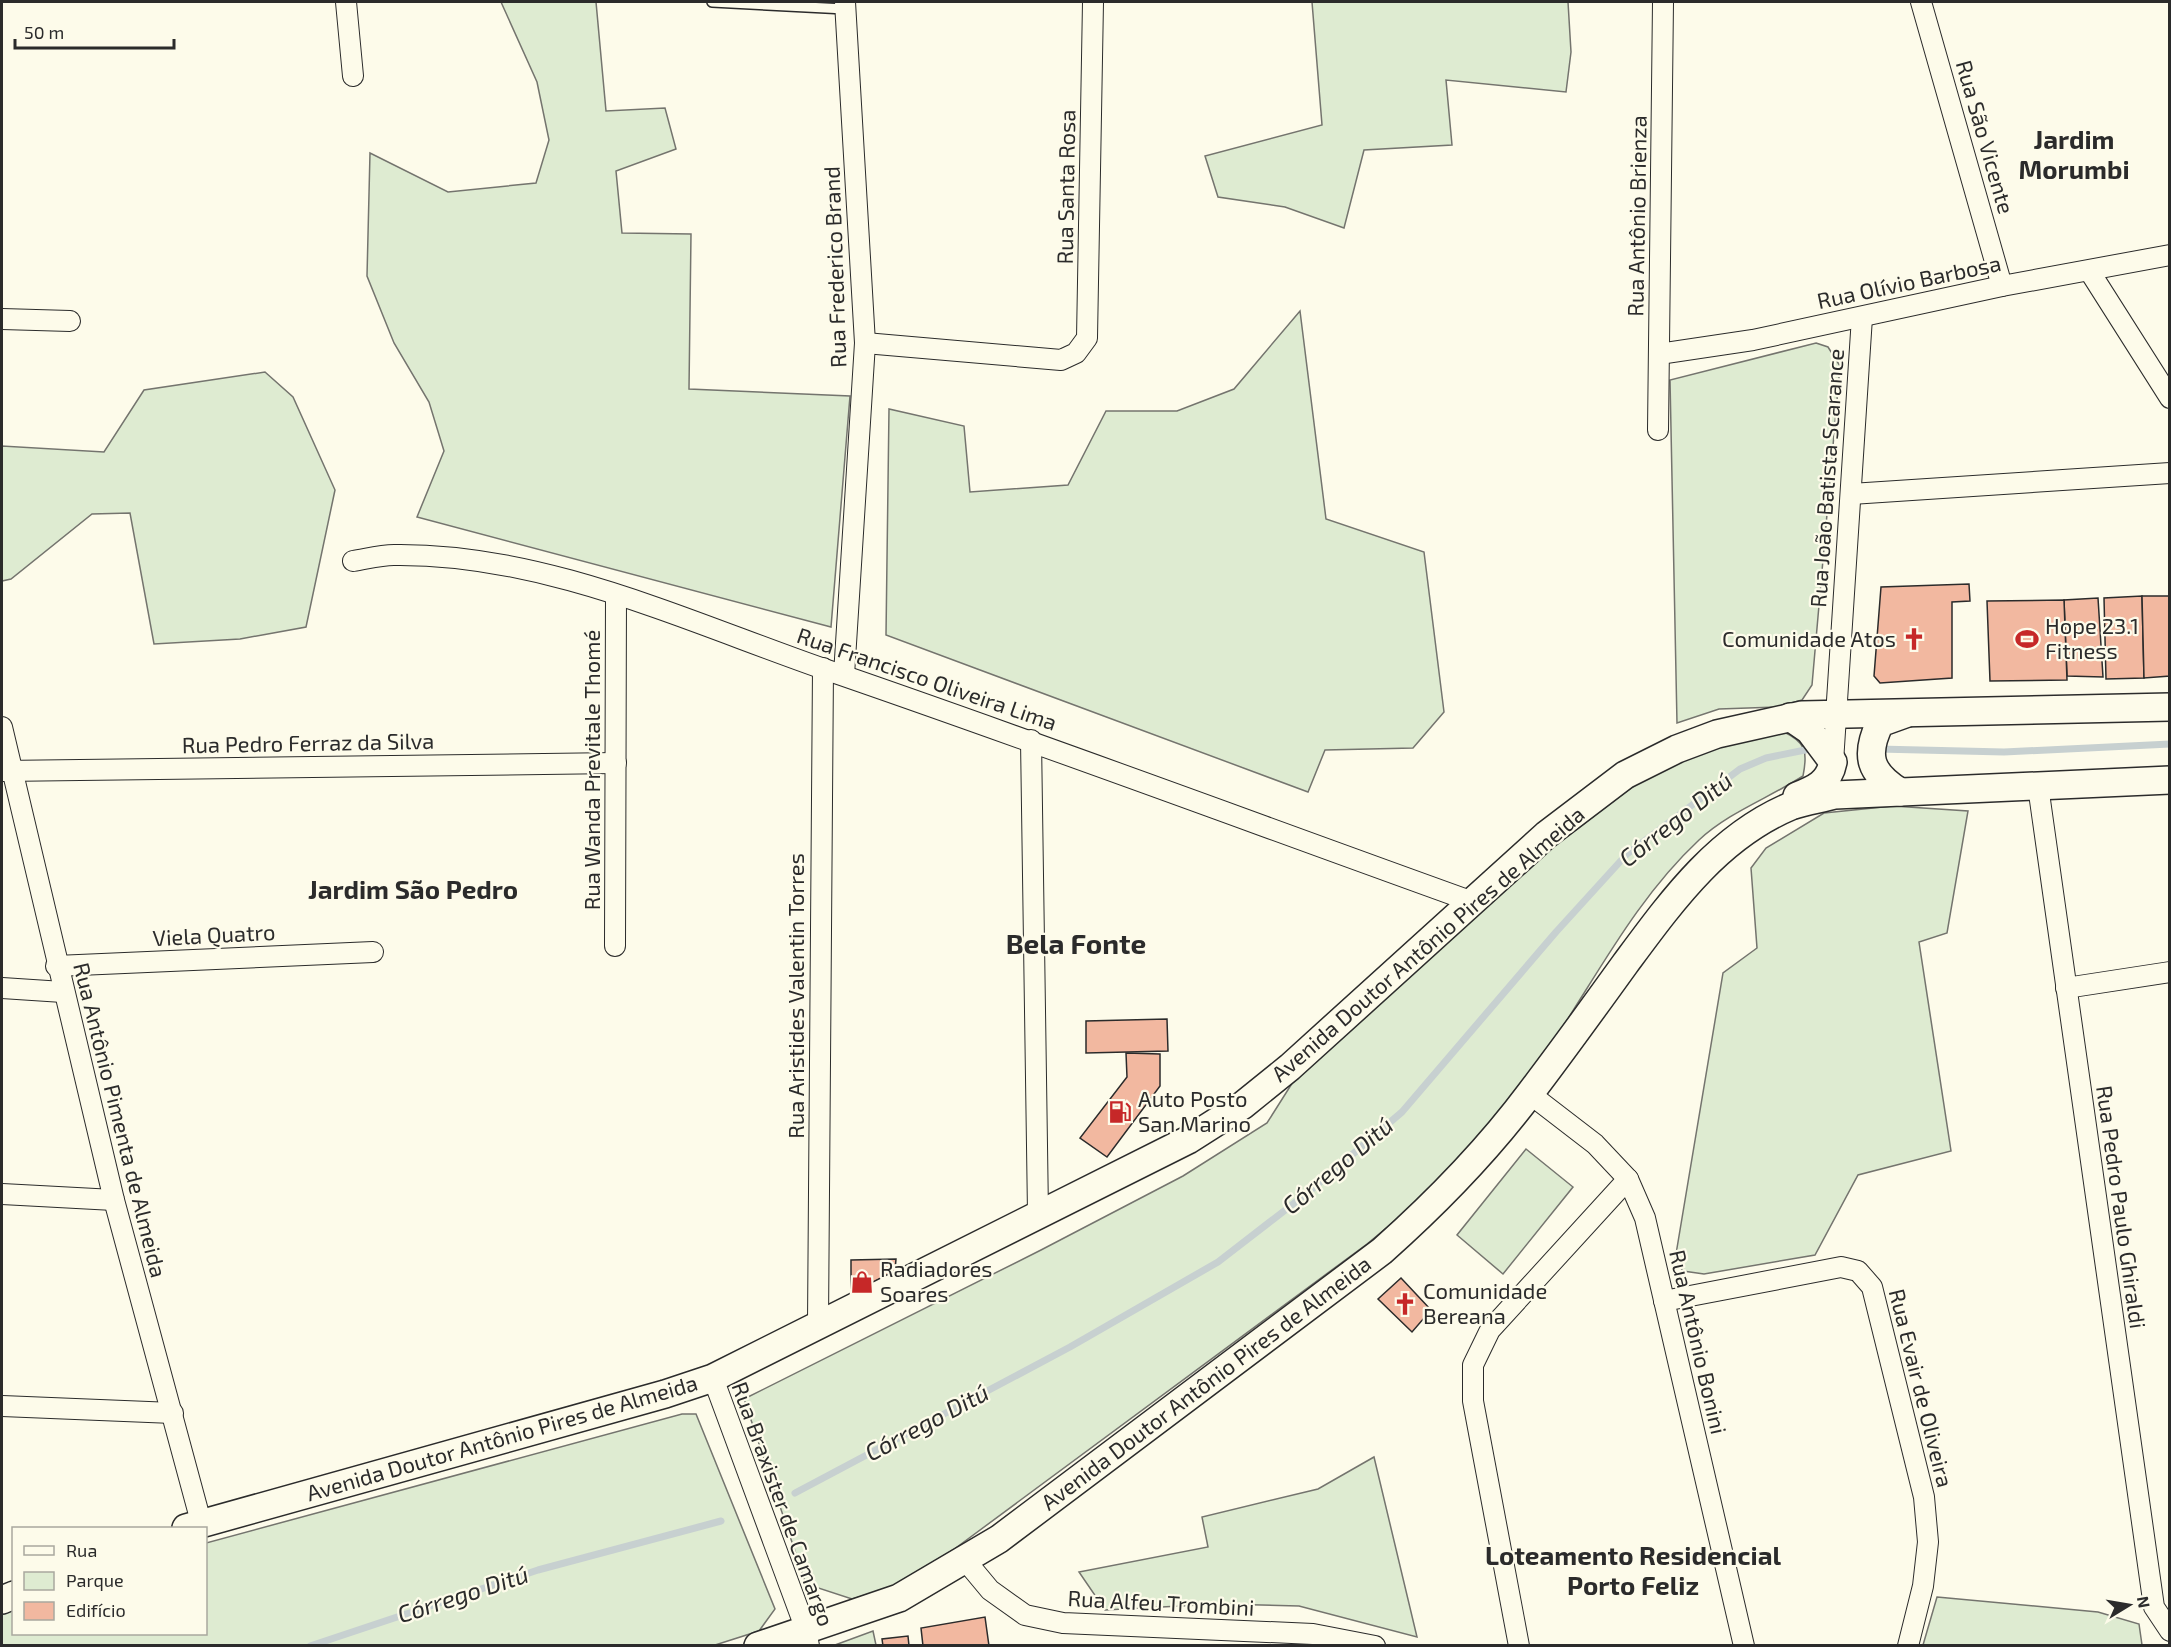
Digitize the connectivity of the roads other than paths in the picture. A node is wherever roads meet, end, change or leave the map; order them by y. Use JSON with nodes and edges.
{"nodes":[{"id":1,"x":346,"y":2,"type":"edge"},
{"id":2,"x":712,"y":2,"type":"edge"},
{"id":3,"x":1093,"y":2,"type":"edge"},
{"id":4,"x":1663,"y":2,"type":"edge"},
{"id":5,"x":1921,"y":2,"type":"edge"},
{"id":6,"x":845,"y":5,"type":"edge"},
{"id":7,"x":353,"y":76,"type":"dead end"},
{"id":8,"x":2169,"y":255,"type":"edge"},
{"id":9,"x":2090,"y":272,"type":"junction"},
{"id":10,"x":2002,"y":286,"type":"junction"},
{"id":11,"x":1862,"y":317,"type":"junction"},
{"id":12,"x":2,"y":319,"type":"edge"},
{"id":13,"x":70,"y":321,"type":"dead end"},
{"id":14,"x":865,"y":343,"type":"junction"},
{"id":15,"x":1659,"y":354,"type":"junction"},
{"id":16,"x":2169,"y":398,"type":"edge"},
{"id":17,"x":1658,"y":430,"type":"dead end"},
{"id":18,"x":2169,"y":473,"type":"edge"},
{"id":19,"x":1851,"y":494,"type":"junction"},
{"id":20,"x":353,"y":561,"type":"dead end"},
{"id":21,"x":616,"y":595,"type":"junction"},
{"id":22,"x":823,"y":668,"type":"junction"},
{"id":23,"x":844,"y":675,"type":"junction"},
{"id":24,"x":2169,"y":706,"type":"edge"},
{"id":25,"x":1915,"y":712,"type":"junction"},
{"id":26,"x":1836,"y":713,"type":"junction"},
{"id":27,"x":1790,"y":717,"type":"junction"},
{"id":28,"x":2,"y":727,"type":"edge"},
{"id":29,"x":1031,"y":740,"type":"junction"},
{"id":30,"x":1833,"y":762,"type":"junction"},
{"id":31,"x":616,"y":763,"type":"junction"},
{"id":32,"x":8,"y":771,"type":"edge"},
{"id":33,"x":2169,"y":780,"type":"edge"},
{"id":34,"x":2038,"y":786,"type":"junction"},
{"id":35,"x":1900,"y":792,"type":"junction"},
{"id":36,"x":1717,"y":854,"type":"junction"},
{"id":37,"x":1473,"y":902,"type":"junction"},
{"id":38,"x":615,"y":946,"type":"dead end"},
{"id":39,"x":373,"y":952,"type":"dead end"},
{"id":40,"x":56,"y":966,"type":"junction"},
{"id":41,"x":2169,"y":972,"type":"edge"},
{"id":42,"x":2066,"y":987,"type":"junction"},
{"id":43,"x":2,"y":988,"type":"edge"},
{"id":44,"x":63,"y":992,"type":"junction"},
{"id":45,"x":1530,"y":1094,"type":"junction"},
{"id":46,"x":1628,"y":1179,"type":"junction"},
{"id":47,"x":2,"y":1194,"type":"edge"},
{"id":48,"x":114,"y":1200,"type":"junction"},
{"id":49,"x":1038,"y":1213,"type":"junction"},
{"id":50,"x":1664,"y":1301,"type":"junction"},
{"id":51,"x":818,"y":1323,"type":"junction"},
{"id":52,"x":712,"y":1378,"type":"junction"},
{"id":53,"x":2,"y":1406,"type":"edge"},
{"id":54,"x":173,"y":1413,"type":"junction"},
{"id":55,"x":194,"y":1526,"type":"edge"},
{"id":56,"x":965,"y":1560,"type":"junction"},
{"id":57,"x":2169,"y":1630,"type":"edge"},
{"id":58,"x":807,"y":1638,"type":"edge"},
{"id":59,"x":1314,"y":1640,"type":"edge"},
{"id":60,"x":758,"y":1646,"type":"edge"},
{"id":61,"x":1375,"y":1646,"type":"edge"},
{"id":62,"x":1519,"y":1646,"type":"edge"},
{"id":63,"x":1744,"y":1646,"type":"edge"},
{"id":64,"x":1908,"y":1646,"type":"edge"}],
"edges":[{"from":1,"to":7,"type":"street"},
{"from":2,"to":6,"type":"lane"},
{"from":3,"to":14,"type":"street","name":"Rua Santa Rosa"},
{"from":4,"to":15,"type":"street","name":"Rua Antônio Brienza"},
{"from":5,"to":10,"type":"street","name":"Rua São Vicente"},
{"from":6,"to":14,"type":"street","name":"Rua Frederico Brand"},
{"from":8,"to":9,"type":"street","name":"Rua Olívio Barbosa"},
{"from":9,"to":10,"type":"street","name":"Rua Olívio Barbosa"},
{"from":9,"to":16,"type":"street"},
{"from":10,"to":11,"type":"street","name":"Rua Olívio Barbosa"},
{"from":11,"to":15,"type":"street","name":"Rua Olívio Barbosa"},
{"from":11,"to":19,"type":"street","name":"Rua João Batista Scarance"},
{"from":12,"to":13,"type":"street"},
{"from":14,"to":23,"type":"street","name":"Rua Frederico Brand"},
{"from":15,"to":17,"type":"street","name":"Rua Antônio Brienza"},
{"from":18,"to":19,"type":"street"},
{"from":19,"to":26,"type":"street","name":"Rua João Batista Scarance"},
{"from":20,"to":21,"type":"street","name":"Rua Francisco Oliveira Lima"},
{"from":21,"to":22,"type":"street","name":"Rua Francisco Oliveira Lima"},
{"from":21,"to":31,"type":"street","name":"Rua Wanda Previtale Thomé"},
{"from":22,"to":23,"type":"street","name":"Rua Francisco Oliveira Lima"},
{"from":22,"to":51,"type":"street","name":"Rua Aristides Valentin Torres"},
{"from":23,"to":29,"type":"street","name":"Rua Francisco Oliveira Lima"},
{"from":24,"to":25,"type":"main road","name":"Avenida Doutor Antônio Pires de Almeida"},
{"from":25,"to":26,"type":"main road","name":"Avenida Doutor Antônio Pires de Almeida"},
{"from":25,"to":35,"type":"main road"},
{"from":26,"to":27,"type":"main road","name":"Avenida Doutor Antônio Pires de Almeida"},
{"from":26,"to":30,"type":"street","name":"Rua João Batista Scarance"},
{"from":27,"to":30,"type":"main road"},
{"from":27,"to":37,"type":"main road","name":"Avenida Doutor Antônio Pires de Almeida"},
{"from":28,"to":32,"type":"street","name":"Rua Antônio Pimenta de Almeida"},
{"from":29,"to":37,"type":"street","name":"Rua Francisco Oliveira Lima"},
{"from":29,"to":49,"type":"street"},
{"from":30,"to":36,"type":"main road"},
{"from":31,"to":32,"type":"street","name":"Rua Pedro Ferraz da Silva"},
{"from":31,"to":38,"type":"street","name":"Rua Wanda Previtale Thomé"},
{"from":32,"to":40,"type":"street","name":"Rua Antônio Pimenta de Almeida"},
{"from":33,"to":34,"type":"main road","name":"Avenida Doutor Antônio Pires de Almeida"},
{"from":34,"to":35,"type":"main road","name":"Avenida Doutor Antônio Pires de Almeida"},
{"from":34,"to":42,"type":"street","name":"Rua Pedro Paulo Ghiraldi"},
{"from":35,"to":36,"type":"main road","name":"Avenida Doutor Antônio Pires de Almeida"},
{"from":36,"to":45,"type":"main road","name":"Avenida Doutor Antônio Pires de Almeida"},
{"from":37,"to":49,"type":"main road","name":"Avenida Doutor Antônio Pires de Almeida"},
{"from":39,"to":40,"type":"street","name":"Viela Quatro"},
{"from":40,"to":44,"type":"street","name":"Rua Antônio Pimenta de Almeida"},
{"from":41,"to":42,"type":"street"},
{"from":42,"to":57,"type":"street","name":"Rua Pedro Paulo Ghiraldi"},
{"from":43,"to":44,"type":"street"},
{"from":44,"to":48,"type":"street","name":"Rua Antônio Pimenta de Almeida"},
{"from":45,"to":46,"type":"street","name":"Rua Antônio Bonini"},
{"from":45,"to":56,"type":"main road","name":"Avenida Doutor Antônio Pires de Almeida"},
{"from":46,"to":50,"type":"street","name":"Rua Antônio Bonini"},
{"from":46,"to":62,"type":"street"},
{"from":47,"to":48,"type":"street"},
{"from":48,"to":54,"type":"street","name":"Rua Antônio Pimenta de Almeida"},
{"from":49,"to":51,"type":"main road","name":"Avenida Doutor Antônio Pires de Almeida"},
{"from":50,"to":63,"type":"street","name":"Rua Antônio Bonini"},
{"from":50,"to":64,"type":"street","name":"Rua Evair de Oliveira"},
{"from":51,"to":52,"type":"main road","name":"Avenida Doutor Antônio Pires de Almeida"},
{"from":52,"to":55,"type":"main road","name":"Avenida Doutor Antônio Pires de Almeida"},
{"from":52,"to":58,"type":"street","name":"Rua Braxister de Camargo"},
{"from":53,"to":54,"type":"street"},
{"from":54,"to":55,"type":"street","name":"Rua Antônio Pimenta de Almeida"},
{"from":56,"to":58,"type":"main road","name":"Avenida Doutor Antônio Pires de Almeida"},
{"from":56,"to":59,"type":"street","name":"Rua Alfeu Trombini"},
{"from":58,"to":60,"type":"main road","name":"Avenida Doutor Antônio Pires de Almeida"},
{"from":59,"to":61,"type":"street","name":"Rua Alfeu Trombini"}]}
